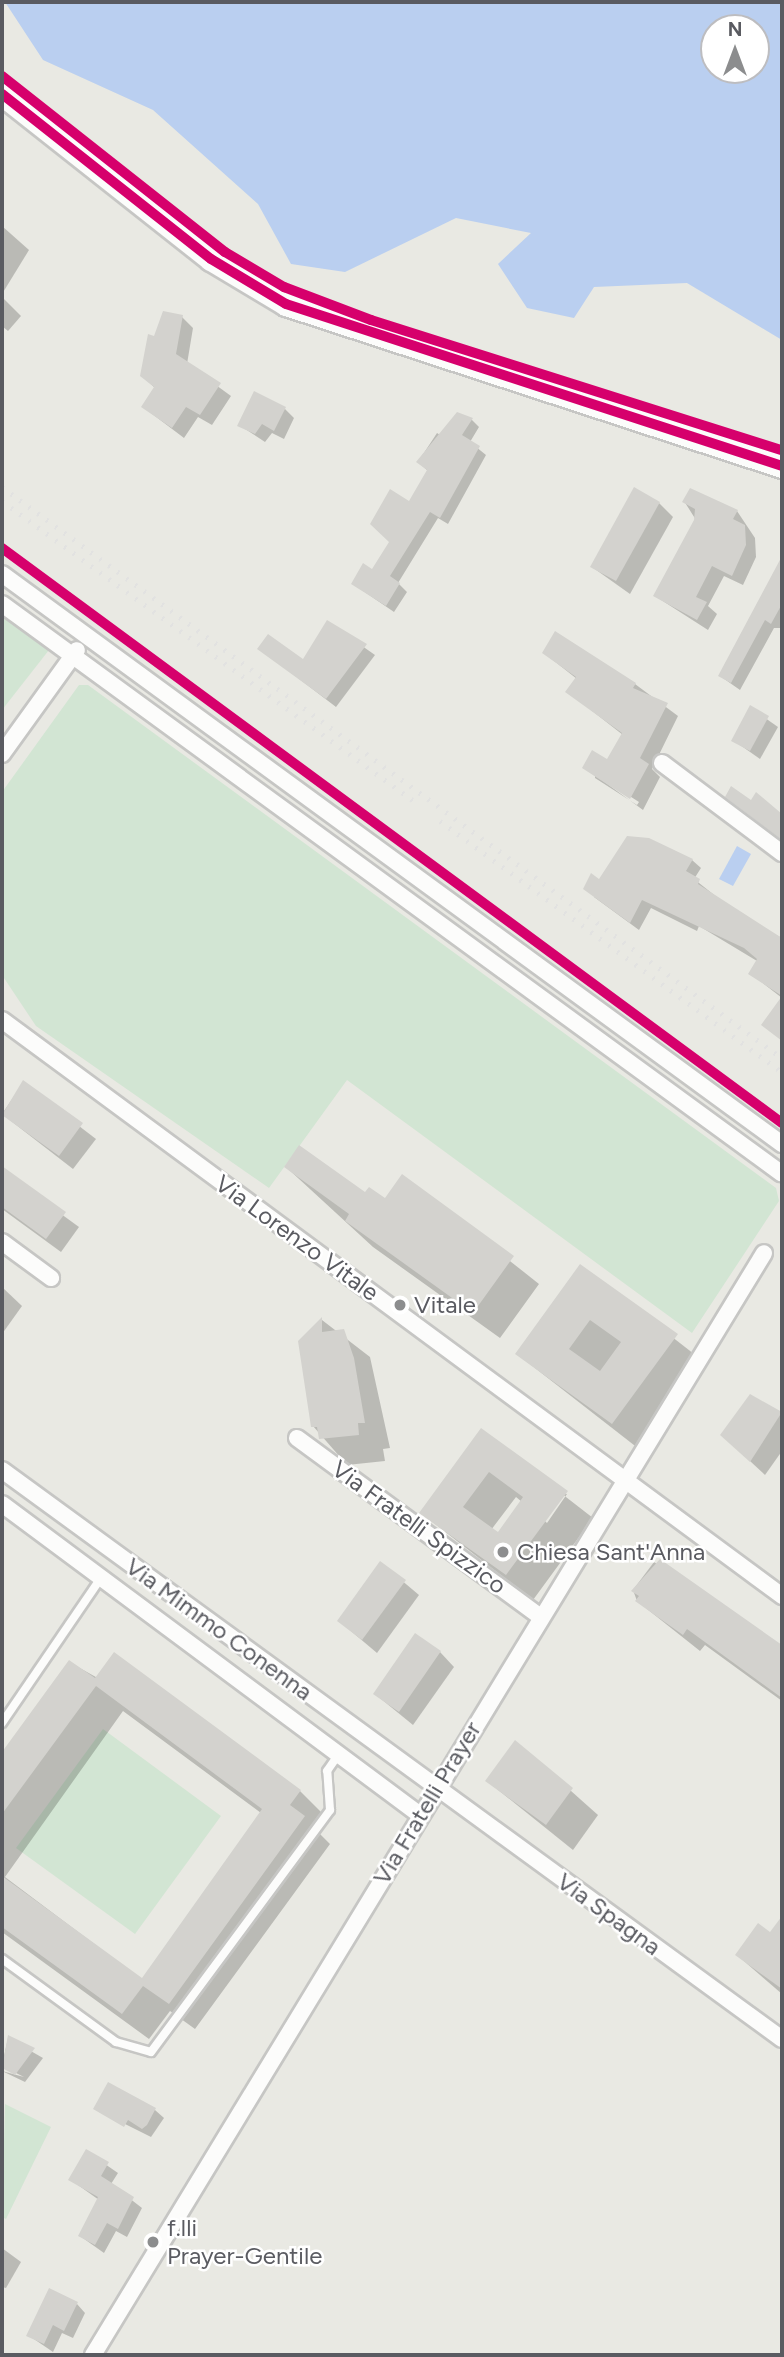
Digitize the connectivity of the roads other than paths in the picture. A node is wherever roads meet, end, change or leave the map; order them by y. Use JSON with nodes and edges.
{"nodes":[{"id":1,"x":2,"y":94,"type":"edge"},
{"id":2,"x":782,"y":466,"type":"edge"},
{"id":3,"x":2,"y":573,"type":"edge"},
{"id":4,"x":2,"y":604,"type":"edge"},
{"id":5,"x":88,"y":638,"type":"junction"},
{"id":6,"x":73,"y":657,"type":"junction"},
{"id":7,"x":2,"y":754,"type":"edge"},
{"id":8,"x":662,"y":763,"type":"dead end"},
{"id":9,"x":782,"y":853,"type":"edge"},
{"id":10,"x":2,"y":1020,"type":"edge"},
{"id":11,"x":782,"y":1144,"type":"edge"},
{"id":12,"x":781,"y":1173,"type":"edge"},
{"id":13,"x":2,"y":1242,"type":"edge"},
{"id":14,"x":764,"y":1253,"type":"dead end"},
{"id":15,"x":51,"y":1278,"type":"dead end"},
{"id":16,"x":297,"y":1438,"type":"dead end"},
{"id":17,"x":2,"y":1469,"type":"edge"},
{"id":18,"x":625,"y":1481,"type":"junction"},
{"id":19,"x":2,"y":1504,"type":"edge"},
{"id":20,"x":90,"y":1534,"type":"junction"},
{"id":21,"x":119,"y":1555,"type":"junction"},
{"id":22,"x":75,"y":1558,"type":"junction"},
{"id":23,"x":101,"y":1578,"type":"junction"},
{"id":24,"x":782,"y":1596,"type":"edge"},
{"id":25,"x":541,"y":1617,"type":"junction"},
{"id":26,"x":2,"y":1723,"type":"edge"},
{"id":27,"x":339,"y":1754,"type":"junction"},
{"id":28,"x":435,"y":1788,"type":"junction"},
{"id":29,"x":420,"y":1815,"type":"junction"},
{"id":30,"x":2,"y":1959,"type":"edge"},
{"id":31,"x":782,"y":2039,"type":"edge"},
{"id":32,"x":93,"y":2355,"type":"edge"}],
"edges":[{"from":1,"to":2,"type":"main road"},
{"from":3,"to":5,"type":"street"},
{"from":4,"to":6,"type":"street"},
{"from":5,"to":6,"type":"street"},
{"from":5,"to":11,"type":"street"},
{"from":6,"to":7,"type":"street"},
{"from":6,"to":12,"type":"street"},
{"from":8,"to":9,"type":"street"},
{"from":10,"to":18,"type":"street","name":"Via Lorenzo Vitale"},
{"from":13,"to":15,"type":"street"},
{"from":14,"to":18,"type":"street","name":"Via Fratelli Prayer"},
{"from":16,"to":25,"type":"street","name":"Via Fratelli Spizzico"},
{"from":17,"to":20,"type":"street","name":"Via Mimmo Conenna"},
{"from":18,"to":24,"type":"street","name":"Via Lorenzo Vitale"},
{"from":18,"to":25,"type":"street","name":"Via Fratelli Prayer"},
{"from":19,"to":22,"type":"street","name":"Via Mimmo Conenna"},
{"from":20,"to":21,"type":"street","name":"Via Mimmo Conenna"},
{"from":20,"to":22,"type":"street"},
{"from":21,"to":23,"type":"street"},
{"from":21,"to":28,"type":"street","name":"Via Mimmo Conenna"},
{"from":22,"to":23,"type":"street","name":"Via Mimmo Conenna"},
{"from":23,"to":26,"type":"lane"},
{"from":23,"to":27,"type":"street","name":"Via Mimmo Conenna"},
{"from":25,"to":28,"type":"street","name":"Via Fratelli Prayer"},
{"from":27,"to":29,"type":"street","name":"Via Mimmo Conenna"},
{"from":27,"to":30,"type":"lane"},
{"from":28,"to":29,"type":"street","name":"Via Fratelli Prayer"},
{"from":28,"to":31,"type":"street","name":"Via Spagna"},
{"from":29,"to":32,"type":"street","name":"Via Fratelli Prayer"}]}
